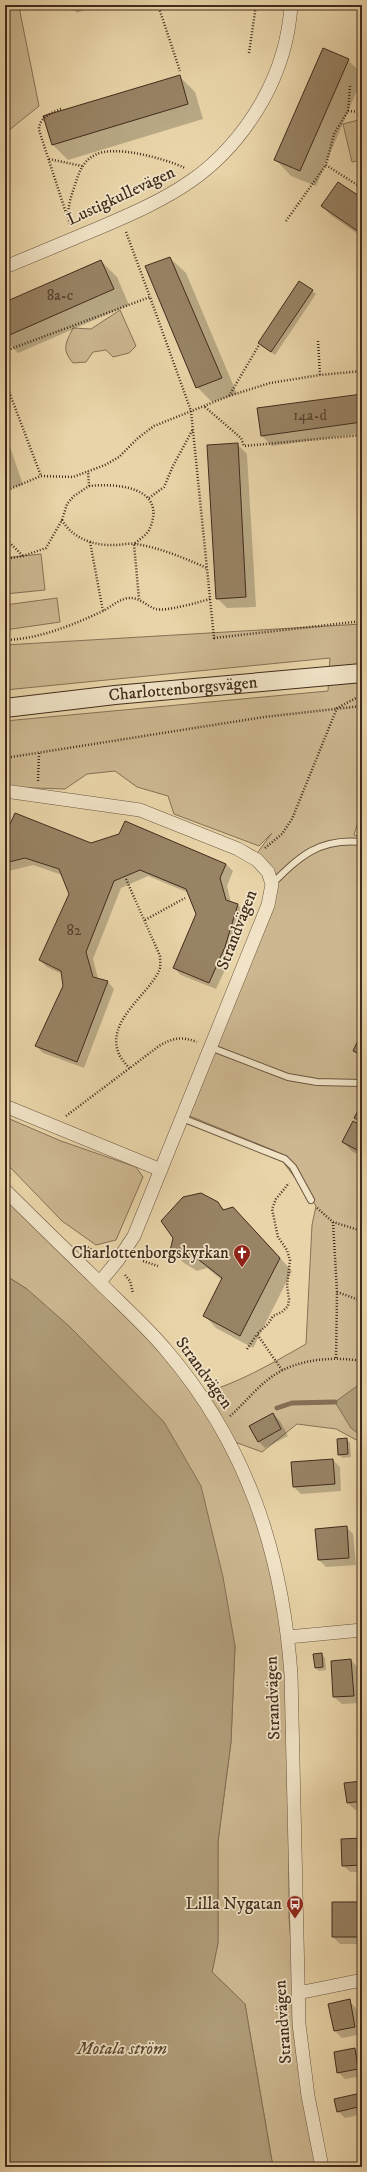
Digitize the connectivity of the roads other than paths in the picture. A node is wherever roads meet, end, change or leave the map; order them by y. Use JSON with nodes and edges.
{"nodes":[{"id":1,"x":291,"y":5,"type":"edge"},
{"id":2,"x":5,"y":267,"type":"edge"},
{"id":3,"x":362,"y":672,"type":"edge"},
{"id":4,"x":5,"y":708,"type":"edge"},
{"id":5,"x":5,"y":791,"type":"edge"},
{"id":6,"x":362,"y":842,"type":"edge"},
{"id":7,"x":272,"y":884,"type":"junction"},
{"id":8,"x":210,"y":1047,"type":"junction"},
{"id":9,"x":362,"y":1083,"type":"edge"},
{"id":10,"x":5,"y":1106,"type":"edge"},
{"id":11,"x":182,"y":1118,"type":"junction"},
{"id":12,"x":161,"y":1170,"type":"junction"},
{"id":13,"x":5,"y":1190,"type":"edge"},
{"id":14,"x":311,"y":1200,"type":"road end"},
{"id":15,"x":100,"y":1282,"type":"junction"},
{"id":16,"x":362,"y":1630,"type":"edge"},
{"id":17,"x":288,"y":1637,"type":"junction"},
{"id":18,"x":362,"y":1980,"type":"edge"},
{"id":19,"x":298,"y":1993,"type":"junction"},
{"id":20,"x":322,"y":2167,"type":"edge"}],
"edges":[{"from":1,"to":2,"type":"street","name":"Lustigkullevägen"},
{"from":3,"to":4,"type":"main road","name":"Charlottenborgsvägen"},
{"from":5,"to":7,"type":"street","name":"Strandvägen"},
{"from":6,"to":7,"type":"lane"},
{"from":7,"to":8,"type":"street","name":"Strandvägen"},
{"from":8,"to":9,"type":"lane"},
{"from":8,"to":11,"type":"street","name":"Strandvägen"},
{"from":10,"to":12,"type":"street"},
{"from":11,"to":12,"type":"street","name":"Strandvägen"},
{"from":11,"to":14,"type":"lane"},
{"from":12,"to":15,"type":"street","name":"Strandvägen"},
{"from":13,"to":15,"type":"street","name":"Strandvägen"},
{"from":15,"to":17,"type":"street","name":"Strandvägen"},
{"from":16,"to":17,"type":"street"},
{"from":17,"to":19,"type":"street","name":"Strandvägen"},
{"from":18,"to":19,"type":"street"},
{"from":19,"to":20,"type":"street","name":"Strandvägen"}]}
